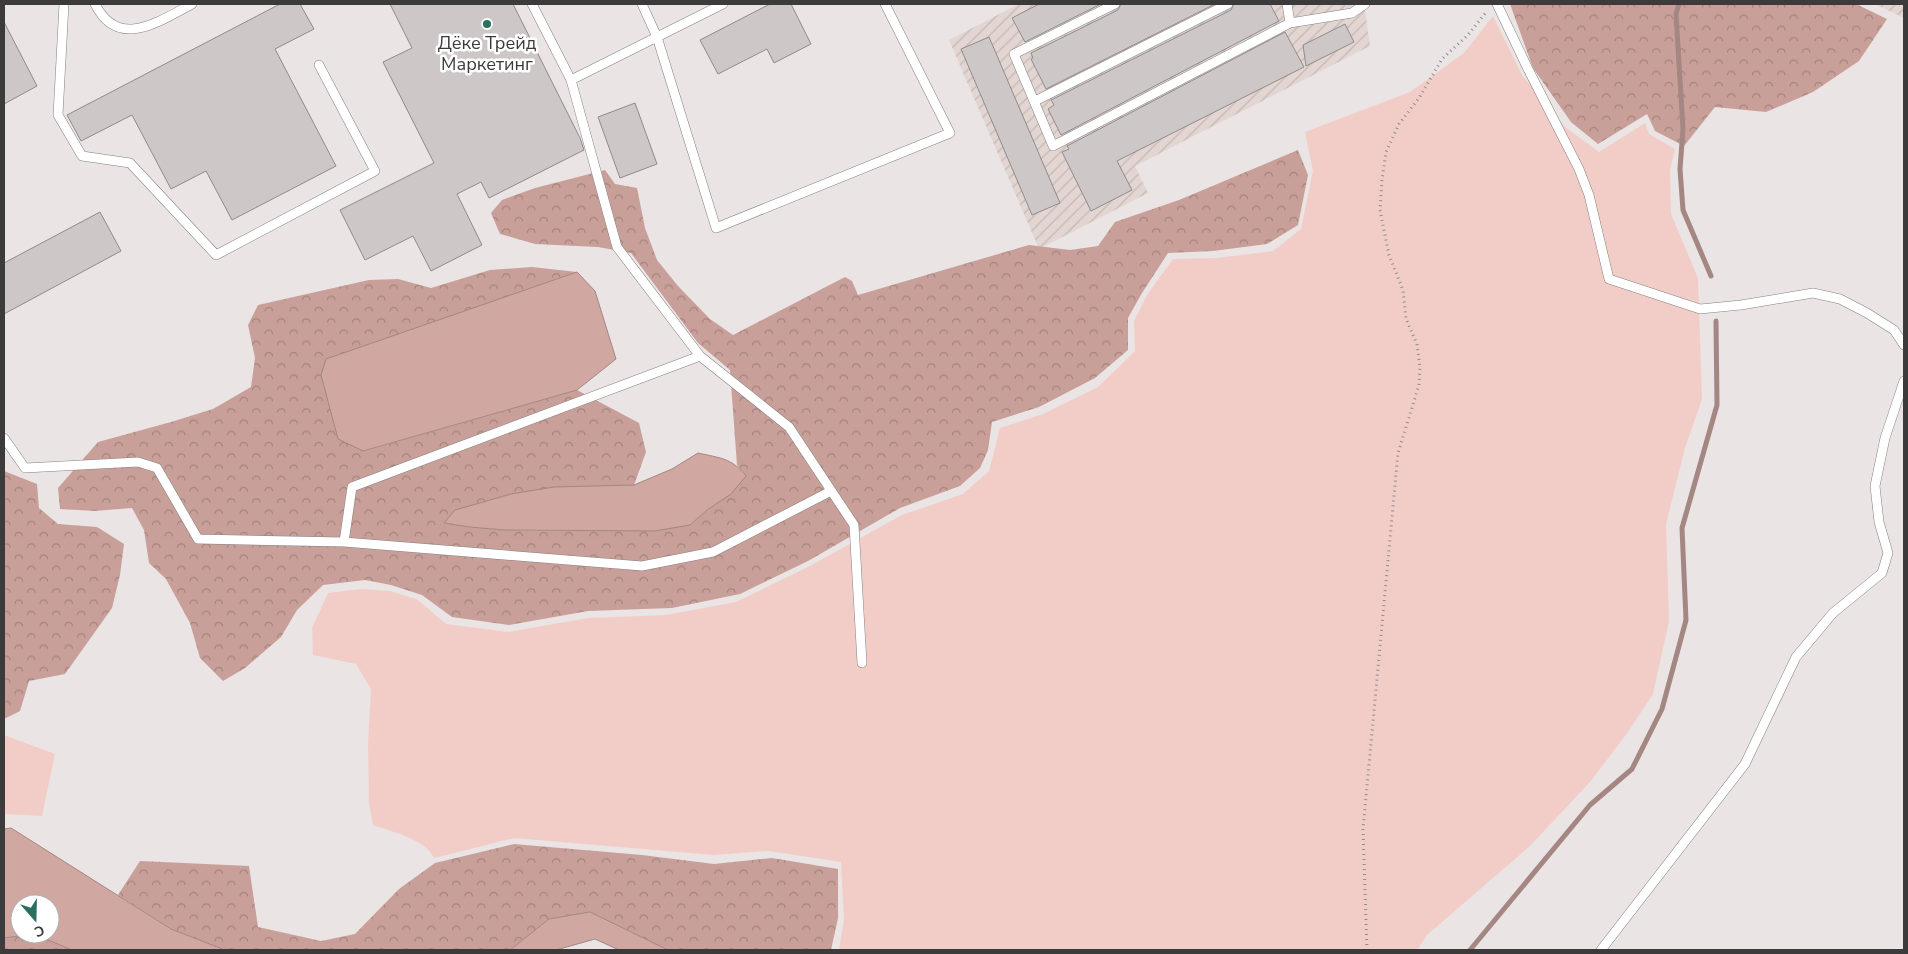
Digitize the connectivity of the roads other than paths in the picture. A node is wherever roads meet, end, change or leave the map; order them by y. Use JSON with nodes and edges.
{"nodes":[{"id":1,"x":64,"y":4,"type":"edge"},
{"id":2,"x":95,"y":4,"type":"edge"},
{"id":3,"x":192,"y":4,"type":"edge"},
{"id":4,"x":532,"y":4,"type":"edge"},
{"id":5,"x":642,"y":4,"type":"edge"},
{"id":6,"x":723,"y":4,"type":"edge"},
{"id":7,"x":885,"y":4,"type":"edge"},
{"id":8,"x":1115,"y":4,"type":"edge"},
{"id":9,"x":1228,"y":4,"type":"edge"},
{"id":10,"x":1287,"y":4,"type":"edge"},
{"id":11,"x":1365,"y":4,"type":"edge"},
{"id":12,"x":1497,"y":4,"type":"edge"},
{"id":13,"x":1290,"y":23,"type":"junction"},
{"id":14,"x":657,"y":36,"type":"junction"},
{"id":15,"x":319,"y":65,"type":"dead end"},
{"id":16,"x":571,"y":80,"type":"junction"},
{"id":17,"x":1035,"y":101,"type":"junction"},
{"id":18,"x":1904,"y":345,"type":"edge"},
{"id":19,"x":700,"y":356,"type":"junction"},
{"id":20,"x":1904,"y":381,"type":"edge"},
{"id":21,"x":4,"y":438,"type":"edge"},
{"id":22,"x":831,"y":491,"type":"junction"},
{"id":23,"x":344,"y":542,"type":"junction"},
{"id":24,"x":862,"y":664,"type":"dead end"},
{"id":25,"x":1601,"y":950,"type":"edge"}],
"edges":[{"from":1,"to":15,"type":"lane"},
{"from":2,"to":3,"type":"lane"},
{"from":4,"to":16,"type":"lane"},
{"from":5,"to":14,"type":"lane"},
{"from":6,"to":14,"type":"lane"},
{"from":7,"to":14,"type":"lane"},
{"from":8,"to":17,"type":"lane"},
{"from":9,"to":17,"type":"lane"},
{"from":10,"to":13,"type":"lane"},
{"from":11,"to":13,"type":"lane"},
{"from":12,"to":18,"type":"lane"},
{"from":13,"to":17,"type":"lane"},
{"from":14,"to":16,"type":"lane"},
{"from":16,"to":19,"type":"lane"},
{"from":19,"to":22,"type":"lane"},
{"from":19,"to":23,"type":"lane"},
{"from":20,"to":25,"type":"lane"},
{"from":21,"to":23,"type":"lane"},
{"from":22,"to":23,"type":"lane"},
{"from":22,"to":24,"type":"lane"}]}
